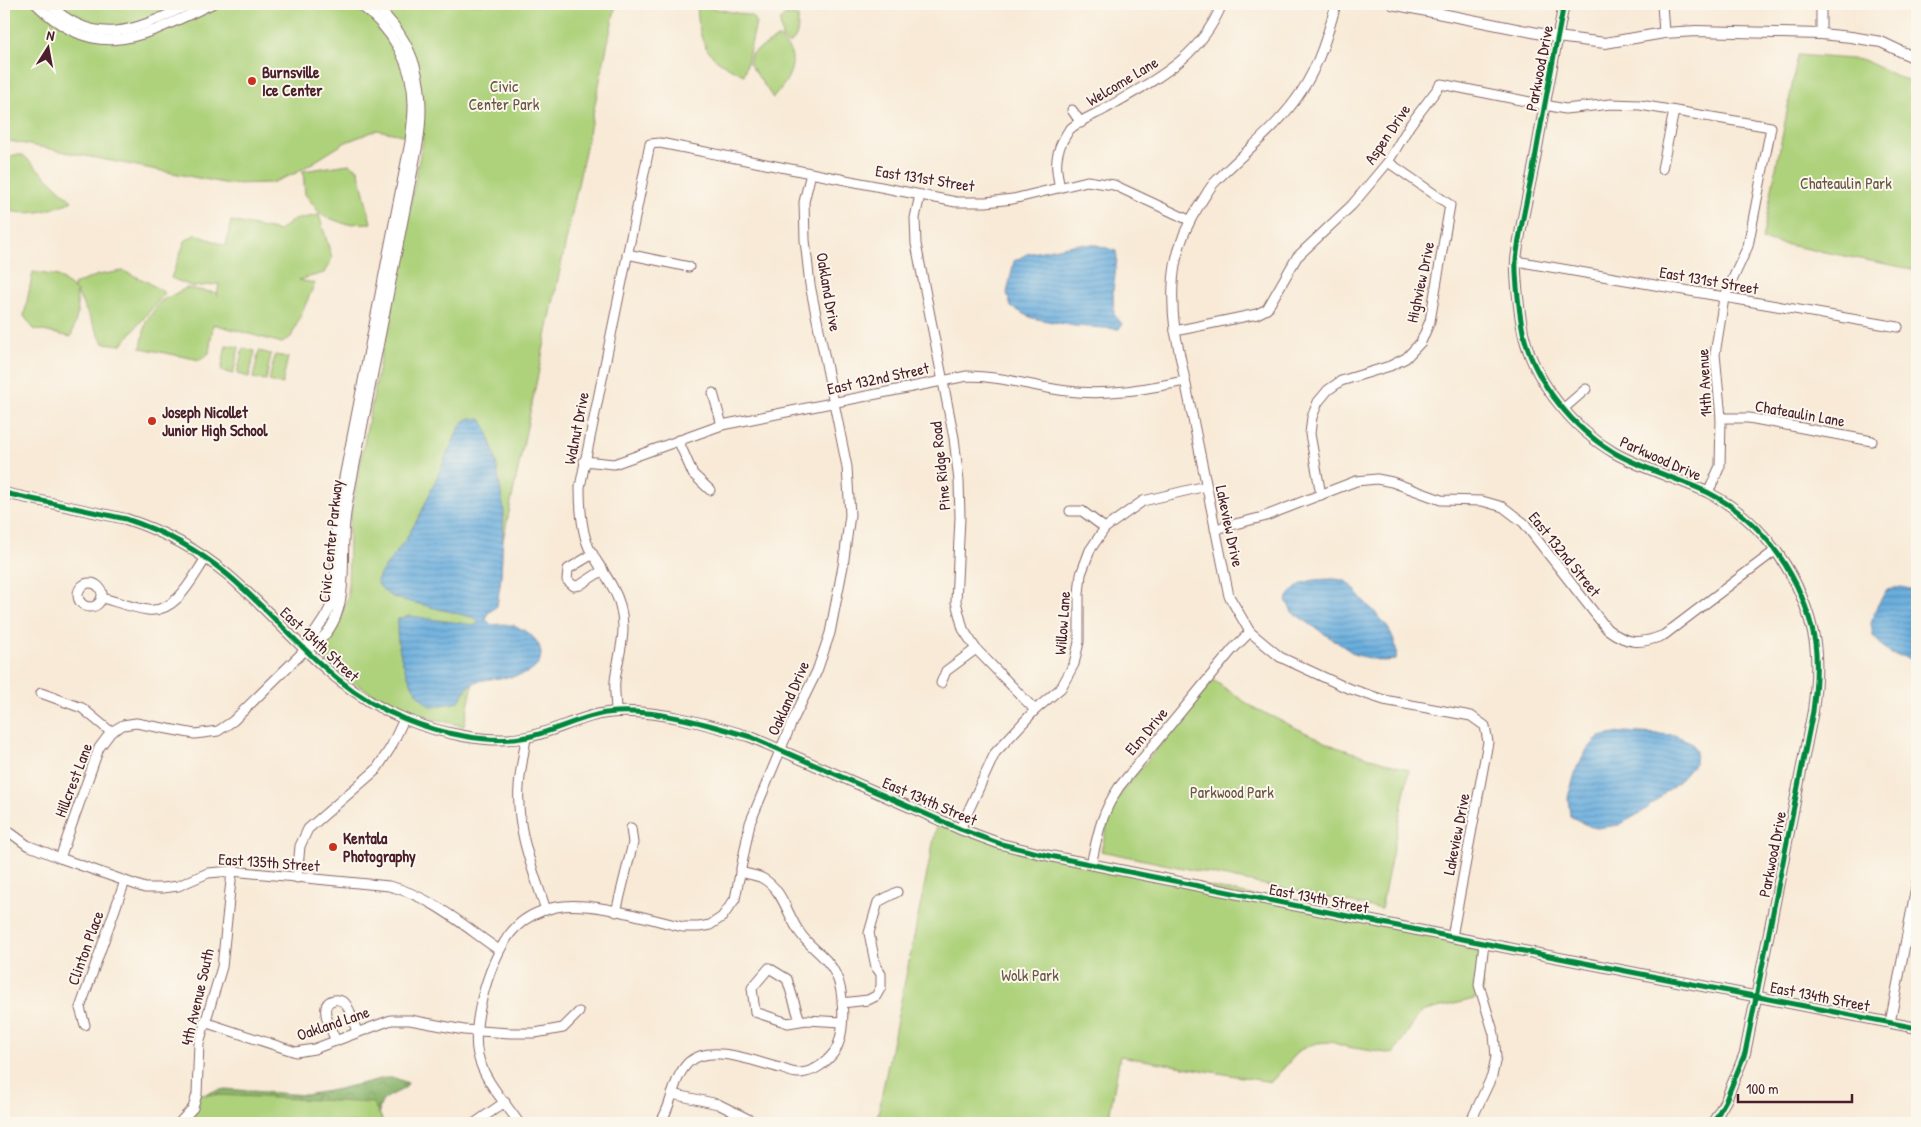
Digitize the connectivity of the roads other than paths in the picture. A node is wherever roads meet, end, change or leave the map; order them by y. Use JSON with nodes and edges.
{"nodes":[{"id":1,"x":36,"y":4,"type":"edge"},
{"id":2,"x":49,"y":4,"type":"edge"},
{"id":3,"x":191,"y":4,"type":"edge"},
{"id":4,"x":212,"y":4,"type":"edge"},
{"id":5,"x":359,"y":4,"type":"edge"},
{"id":6,"x":373,"y":4,"type":"edge"},
{"id":7,"x":1222,"y":4,"type":"edge"},
{"id":8,"x":1336,"y":4,"type":"edge"},
{"id":9,"x":1392,"y":4,"type":"edge"},
{"id":10,"x":1564,"y":4,"type":"edge"},
{"id":11,"x":1662,"y":4,"type":"edge"},
{"id":12,"x":1821,"y":4,"type":"edge"},
{"id":13,"x":1664,"y":33,"type":"junction"},
{"id":14,"x":1821,"y":34,"type":"junction"},
{"id":15,"x":1557,"y":37,"type":"junction"},
{"id":16,"x":1917,"y":59,"type":"edge"},
{"id":17,"x":1544,"y":105,"type":"junction"},
{"id":18,"x":1072,"y":110,"type":"dead end"},
{"id":19,"x":1674,"y":111,"type":"junction"},
{"id":20,"x":1081,"y":123,"type":"junction"},
{"id":21,"x":1771,"y":127,"type":"joint"},
{"id":22,"x":650,"y":144,"type":"joint"},
{"id":23,"x":1388,"y":162,"type":"junction"},
{"id":24,"x":1662,"y":170,"type":"dead end"},
{"id":25,"x":811,"y":173,"type":"junction"},
{"id":26,"x":1060,"y":188,"type":"junction"},
{"id":27,"x":920,"y":195,"type":"junction"},
{"id":28,"x":1190,"y":220,"type":"junction"},
{"id":29,"x":627,"y":254,"type":"junction"},
{"id":30,"x":1516,"y":261,"type":"junction"},
{"id":31,"x":689,"y":267,"type":"dead end"},
{"id":32,"x":1724,"y":298,"type":"junction"},
{"id":33,"x":1898,"y":327,"type":"dead end"},
{"id":34,"x":1175,"y":330,"type":"junction"},
{"id":35,"x":943,"y":380,"type":"junction"},
{"id":36,"x":1185,"y":381,"type":"junction"},
{"id":37,"x":1586,"y":389,"type":"dead end"},
{"id":38,"x":713,"y":393,"type":"dead end"},
{"id":39,"x":834,"y":402,"type":"junction"},
{"id":40,"x":1563,"y":409,"type":"junction"},
{"id":41,"x":1721,"y":418,"type":"junction"},
{"id":42,"x":722,"y":425,"type":"junction"},
{"id":43,"x":678,"y":440,"type":"junction"},
{"id":44,"x":1872,"y":441,"type":"dead end"},
{"id":45,"x":584,"y":461,"type":"junction"},
{"id":46,"x":1206,"y":486,"type":"junction"},
{"id":47,"x":710,"y":490,"type":"dead end"},
{"id":48,"x":4,"y":493,"type":"edge"},
{"id":49,"x":1708,"y":493,"type":"junction"},
{"id":50,"x":1321,"y":495,"type":"junction"},
{"id":51,"x":1070,"y":511,"type":"dead end"},
{"id":52,"x":1105,"y":528,"type":"junction"},
{"id":53,"x":1215,"y":529,"type":"junction"},
{"id":54,"x":1776,"y":550,"type":"junction"},
{"id":55,"x":593,"y":554,"type":"junction"},
{"id":56,"x":206,"y":558,"type":"junction"},
{"id":57,"x":603,"y":570,"type":"junction"},
{"id":58,"x":103,"y":598,"type":"dead end"},
{"id":59,"x":1250,"y":632,"type":"junction"},
{"id":60,"x":976,"y":649,"type":"junction"},
{"id":61,"x":305,"y":650,"type":"junction"},
{"id":62,"x":941,"y":683,"type":"dead end"},
{"id":63,"x":41,"y":693,"type":"dead end"},
{"id":64,"x":1034,"y":710,"type":"junction"},
{"id":65,"x":616,"y":712,"type":"junction"},
{"id":66,"x":404,"y":719,"type":"junction"},
{"id":67,"x":111,"y":732,"type":"junction"},
{"id":68,"x":526,"y":737,"type":"junction"},
{"id":69,"x":781,"y":750,"type":"junction"},
{"id":70,"x":4,"y":828,"type":"edge"},
{"id":71,"x":631,"y":828,"type":"dead end"},
{"id":72,"x":960,"y":829,"type":"junction"},
{"id":73,"x":60,"y":858,"type":"junction"},
{"id":74,"x":1091,"y":864,"type":"junction"},
{"id":75,"x":232,"y":871,"type":"junction"},
{"id":76,"x":740,"y":872,"type":"junction"},
{"id":77,"x":297,"y":878,"type":"junction"},
{"id":78,"x":125,"y":881,"type":"junction"},
{"id":79,"x":1917,"y":882,"type":"edge"},
{"id":80,"x":897,"y":892,"type":"dead end"},
{"id":81,"x":1916,"y":893,"type":"edge"},
{"id":82,"x":546,"y":910,"type":"junction"},
{"id":83,"x":616,"y":912,"type":"junction"},
{"id":84,"x":1914,"y":915,"type":"edge"},
{"id":85,"x":1452,"y":937,"type":"junction"},
{"id":86,"x":1484,"y":943,"type":"junction"},
{"id":87,"x":499,"y":950,"type":"junction"},
{"id":88,"x":1757,"y":997,"type":"junction"},
{"id":89,"x":842,"y":1003,"type":"junction"},
{"id":90,"x":579,"y":1012,"type":"dead end"},
{"id":91,"x":800,"y":1021,"type":"junction"},
{"id":92,"x":204,"y":1022,"type":"junction"},
{"id":93,"x":842,"y":1022,"type":"junction"},
{"id":94,"x":1890,"y":1023,"type":"junction"},
{"id":95,"x":84,"y":1025,"type":"dead end"},
{"id":96,"x":1917,"y":1028,"type":"edge"},
{"id":97,"x":476,"y":1031,"type":"junction"},
{"id":98,"x":357,"y":1032,"type":"junction"},
{"id":99,"x":336,"y":1041,"type":"junction"},
{"id":100,"x":672,"y":1094,"type":"junction"},
{"id":101,"x":505,"y":1102,"type":"junction"},
{"id":102,"x":179,"y":1123,"type":"edge"},
{"id":103,"x":475,"y":1123,"type":"edge"},
{"id":104,"x":519,"y":1123,"type":"edge"},
{"id":105,"x":660,"y":1123,"type":"edge"},
{"id":106,"x":756,"y":1123,"type":"edge"},
{"id":107,"x":1470,"y":1123,"type":"edge"},
{"id":108,"x":1713,"y":1123,"type":"edge"}],
"edges":[{"from":1,"to":4,"type":"street"},
{"from":2,"to":3,"type":"street"},
{"from":5,"to":61,"type":"street","name":"Civic Center Parkway"},
{"from":6,"to":61,"type":"street","name":"Civic Center Parkway"},
{"from":7,"to":20,"type":"street","name":"Welcome Lane"},
{"from":8,"to":28,"type":"street","name":"Lakeview Drive"},
{"from":9,"to":15,"type":"street"},
{"from":10,"to":15,"type":"street","name":"Parkwood Drive"},
{"from":11,"to":13,"type":"street"},
{"from":12,"to":14,"type":"street"},
{"from":13,"to":14,"type":"street"},
{"from":13,"to":15,"type":"street"},
{"from":14,"to":16,"type":"street"},
{"from":15,"to":17,"type":"street","name":"Parkwood Drive"},
{"from":17,"to":19,"type":"street","name":"Aspen Drive"},
{"from":17,"to":23,"type":"street","name":"Aspen Drive"},
{"from":17,"to":30,"type":"street","name":"Parkwood Drive"},
{"from":18,"to":20,"type":"street"},
{"from":19,"to":21,"type":"street","name":"Aspen Drive"},
{"from":19,"to":24,"type":"street"},
{"from":20,"to":26,"type":"street","name":"Welcome Lane"},
{"from":21,"to":32,"type":"street","name":"14th Avenue"},
{"from":22,"to":25,"type":"street","name":"East 131st Street"},
{"from":22,"to":29,"type":"street","name":"Walnut Drive"},
{"from":23,"to":34,"type":"street","name":"Aspen Drive"},
{"from":23,"to":50,"type":"street","name":"Highview Drive"},
{"from":25,"to":27,"type":"street","name":"East 131st Street"},
{"from":25,"to":39,"type":"street","name":"Oakland Drive"},
{"from":26,"to":27,"type":"street","name":"East 131st Street"},
{"from":26,"to":28,"type":"street","name":"East 131st Street"},
{"from":27,"to":35,"type":"street","name":"Pine Ridge Road"},
{"from":28,"to":34,"type":"street","name":"Lakeview Drive"},
{"from":29,"to":31,"type":"street"},
{"from":29,"to":45,"type":"street","name":"Walnut Drive"},
{"from":30,"to":32,"type":"street","name":"East 131st Street"},
{"from":30,"to":40,"type":"street","name":"Parkwood Drive"},
{"from":32,"to":33,"type":"street","name":"East 131st Street"},
{"from":32,"to":41,"type":"street","name":"14th Avenue"},
{"from":34,"to":36,"type":"street","name":"Lakeview Drive"},
{"from":35,"to":36,"type":"street","name":"East 132nd Street"},
{"from":35,"to":39,"type":"street","name":"East 132nd Street"},
{"from":35,"to":60,"type":"street","name":"Pine Ridge Road"},
{"from":36,"to":46,"type":"street","name":"Lakeview Drive"},
{"from":37,"to":40,"type":"street"},
{"from":38,"to":42,"type":"street"},
{"from":39,"to":42,"type":"street","name":"East 132nd Street"},
{"from":39,"to":69,"type":"street","name":"Oakland Drive"},
{"from":40,"to":49,"type":"street","name":"Parkwood Drive"},
{"from":41,"to":44,"type":"street","name":"Chateaulin Lane"},
{"from":41,"to":49,"type":"street","name":"14th Avenue"},
{"from":42,"to":43,"type":"street","name":"East 132nd Street"},
{"from":43,"to":45,"type":"street","name":"East 132nd Street"},
{"from":43,"to":47,"type":"street"},
{"from":45,"to":55,"type":"street","name":"Walnut Drive"},
{"from":46,"to":52,"type":"street","name":"Willow Lane"},
{"from":46,"to":53,"type":"street","name":"Lakeview Drive"},
{"from":48,"to":56,"type":"street","name":"East 134th Street"},
{"from":49,"to":54,"type":"street","name":"Parkwood Drive"},
{"from":50,"to":53,"type":"street","name":"East 132nd Street"},
{"from":50,"to":54,"type":"street","name":"East 132nd Street"},
{"from":51,"to":52,"type":"street"},
{"from":52,"to":64,"type":"street","name":"Willow Lane"},
{"from":53,"to":59,"type":"street","name":"Lakeview Drive"},
{"from":54,"to":88,"type":"street","name":"Parkwood Drive"},
{"from":55,"to":57,"type":"street","name":"Walnut Drive"},
{"from":55,"to":57,"type":"street"},
{"from":56,"to":58,"type":"street"},
{"from":56,"to":61,"type":"street","name":"East 134th Street"},
{"from":57,"to":65,"type":"street","name":"Walnut Drive"},
{"from":59,"to":74,"type":"street","name":"Elm Drive"},
{"from":59,"to":85,"type":"street","name":"Lakeview Drive"},
{"from":60,"to":62,"type":"street"},
{"from":60,"to":64,"type":"street","name":"Pine Ridge Road"},
{"from":61,"to":66,"type":"street","name":"East 134th Street"},
{"from":61,"to":67,"type":"street","name":"Hillcrest Lane"},
{"from":63,"to":67,"type":"street"},
{"from":64,"to":72,"type":"street","name":"Willow Lane"},
{"from":65,"to":68,"type":"street","name":"East 134th Street"},
{"from":65,"to":69,"type":"street","name":"East 134th Street"},
{"from":66,"to":68,"type":"street","name":"East 134th Street"},
{"from":66,"to":77,"type":"street"},
{"from":67,"to":73,"type":"street","name":"Hillcrest Lane"},
{"from":68,"to":82,"type":"street"},
{"from":69,"to":72,"type":"street","name":"East 134th Street"},
{"from":69,"to":76,"type":"street","name":"Oakland Drive"},
{"from":70,"to":73,"type":"street","name":"East 135th Street"},
{"from":71,"to":83,"type":"street"},
{"from":72,"to":74,"type":"street","name":"East 134th Street"},
{"from":73,"to":78,"type":"street","name":"East 135th Street"},
{"from":74,"to":85,"type":"street","name":"East 134th Street"},
{"from":75,"to":77,"type":"street","name":"East 135th Street"},
{"from":75,"to":78,"type":"street","name":"East 135th Street"},
{"from":75,"to":92,"type":"street","name":"4th Avenue South"},
{"from":76,"to":83,"type":"street","name":"Oakland Drive"},
{"from":76,"to":89,"type":"street"},
{"from":77,"to":87,"type":"street","name":"East 135th Street"},
{"from":78,"to":95,"type":"street","name":"Clinton Place"},
{"from":79,"to":81,"type":"street"},
{"from":80,"to":89,"type":"street"},
{"from":81,"to":84,"type":"street"},
{"from":82,"to":83,"type":"street","name":"Oakland Drive"},
{"from":82,"to":87,"type":"street","name":"Oakland Drive"},
{"from":84,"to":94,"type":"street"},
{"from":85,"to":86,"type":"street","name":"East 134th Street"},
{"from":86,"to":88,"type":"street","name":"East 134th Street"},
{"from":86,"to":107,"type":"street"},
{"from":87,"to":97,"type":"street","name":"Oakland Drive"},
{"from":88,"to":94,"type":"street","name":"East 134th Street"},
{"from":88,"to":108,"type":"street","name":"Parkwood Drive"},
{"from":89,"to":93,"type":"street"},
{"from":90,"to":97,"type":"street","name":"Oakland Lane"},
{"from":91,"to":91,"type":"street"},
{"from":91,"to":93,"type":"street"},
{"from":92,"to":99,"type":"street","name":"Oakland Lane"},
{"from":92,"to":102,"type":"street","name":"4th Avenue South"},
{"from":93,"to":100,"type":"street"},
{"from":94,"to":96,"type":"street","name":"East 134th Street"},
{"from":97,"to":98,"type":"street","name":"Oakland Lane"},
{"from":97,"to":101,"type":"street","name":"Oakland Drive"},
{"from":98,"to":99,"type":"street","name":"Oakland Lane"},
{"from":98,"to":99,"type":"street"},
{"from":100,"to":105,"type":"street"},
{"from":100,"to":106,"type":"street"},
{"from":101,"to":103,"type":"street"},
{"from":101,"to":104,"type":"street","name":"Oakland Drive"}]}
